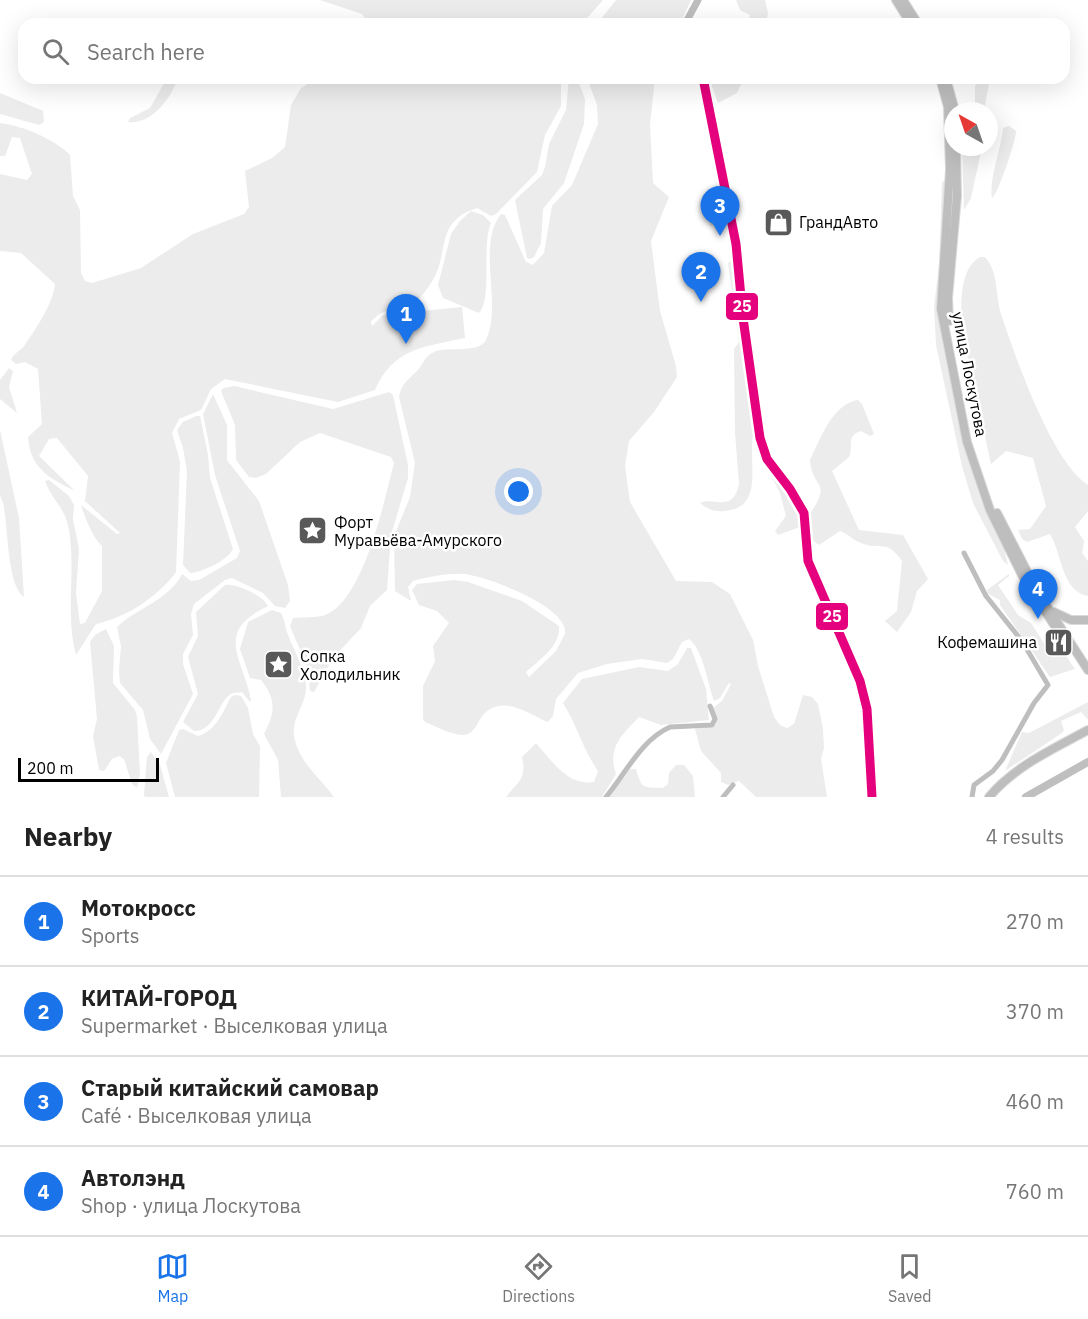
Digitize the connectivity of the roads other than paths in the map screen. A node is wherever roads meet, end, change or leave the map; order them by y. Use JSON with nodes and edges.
{"nodes":[{"id":1,"x":698,"y":0,"type":"edge"},
{"id":2,"x":896,"y":0,"type":"edge"},
{"id":3,"x":903,"y":0,"type":"edge"},
{"id":4,"x":688,"y":18,"type":"edge"},
{"id":5,"x":907,"y":18,"type":"edge"},
{"id":6,"x":914,"y":18,"type":"edge"},
{"id":7,"x":704,"y":84,"type":"edge"},
{"id":8,"x":942,"y":84,"type":"edge"},
{"id":9,"x":948,"y":84,"type":"edge"},
{"id":10,"x":953,"y":102,"type":"edge"},
{"id":11,"x":956,"y":156,"type":"edge"},
{"id":12,"x":964,"y":553,"type":"dead end"},
{"id":13,"x":1051,"y":610,"type":"junction"},
{"id":14,"x":1084,"y":620,"type":"edge"},
{"id":15,"x":1062,"y":632,"type":"junction"},
{"id":16,"x":1074,"y":648,"type":"junction"},
{"id":17,"x":1088,"y":670,"type":"edge"},
{"id":18,"x":710,"y":706,"type":"dead end"},
{"id":19,"x":1088,"y":730,"type":"edge"},
{"id":20,"x":733,"y":785,"type":"dead end"},
{"id":21,"x":606,"y":797,"type":"edge"},
{"id":22,"x":723,"y":797,"type":"edge"},
{"id":23,"x":872,"y":797,"type":"edge"},
{"id":24,"x":972,"y":797,"type":"edge"},
{"id":25,"x":989,"y":797,"type":"edge"}],
"edges":[{"from":1,"to":4,"type":"street"},
{"from":2,"to":5,"type":"main road"},
{"from":3,"to":6,"type":"main road"},
{"from":7,"to":23,"type":"street"},
{"from":8,"to":15,"type":"main road","name":"улица Лоскутова"},
{"from":9,"to":10,"type":"main road"},
{"from":11,"to":13,"type":"main road","name":"улица Лоскутова"},
{"from":12,"to":24,"type":"street"},
{"from":13,"to":14,"type":"main road"},
{"from":13,"to":15,"type":"main road","name":"улица Лоскутова"},
{"from":14,"to":15,"type":"main road"},
{"from":14,"to":16,"type":"main road"},
{"from":15,"to":16,"type":"main road","name":"улица Лоскутова"},
{"from":16,"to":17,"type":"main road","name":"улица Лоскутова"},
{"from":18,"to":21,"type":"street"},
{"from":19,"to":25,"type":"main road"},
{"from":20,"to":22,"type":"street"}]}
